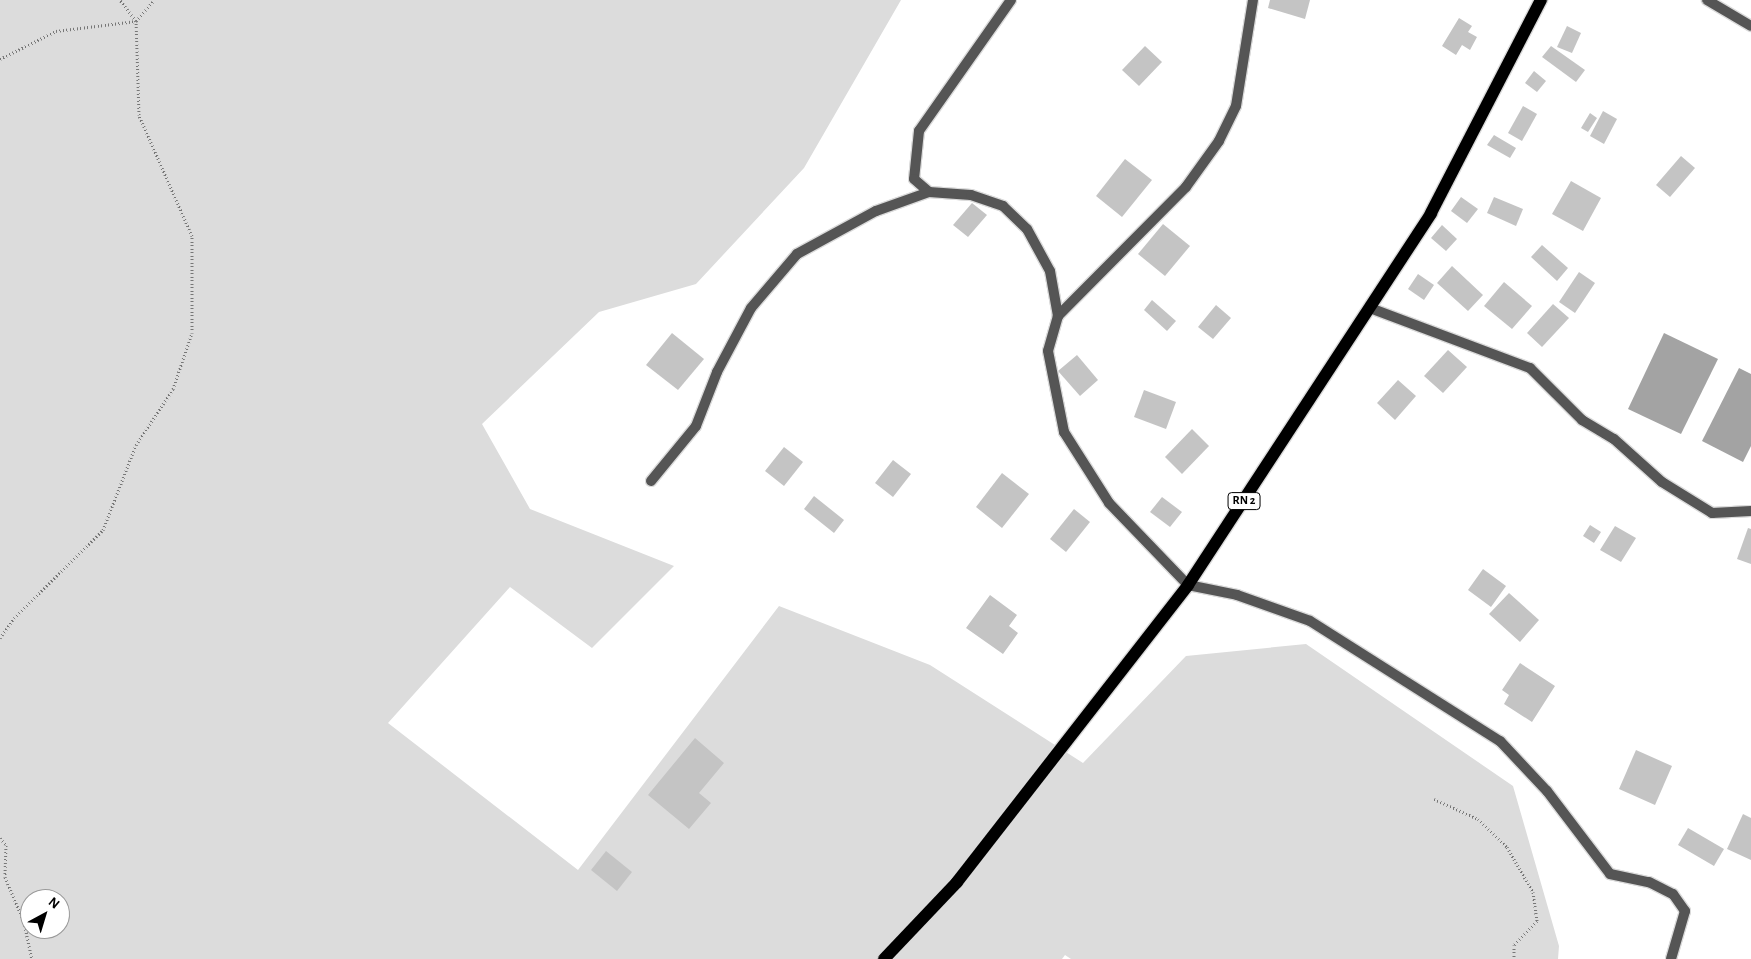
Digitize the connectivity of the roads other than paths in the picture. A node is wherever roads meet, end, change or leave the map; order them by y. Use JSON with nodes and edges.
{"nodes":[{"id":1,"x":1011,"y":0,"type":"edge"},
{"id":2,"x":1253,"y":0,"type":"edge"},
{"id":3,"x":1541,"y":0,"type":"edge"},
{"id":4,"x":1707,"y":0,"type":"edge"},
{"id":5,"x":1751,"y":26,"type":"edge"},
{"id":6,"x":929,"y":192,"type":"junction"},
{"id":7,"x":1370,"y":308,"type":"junction"},
{"id":8,"x":1058,"y":316,"type":"junction"},
{"id":9,"x":651,"y":481,"type":"dead end"},
{"id":10,"x":1751,"y":511,"type":"edge"},
{"id":11,"x":1188,"y":585,"type":"junction"},
{"id":12,"x":884,"y":959,"type":"edge"},
{"id":13,"x":1671,"y":959,"type":"edge"}],
"edges":[{"from":1,"to":6,"type":"street"},
{"from":2,"to":8,"type":"street"},
{"from":3,"to":7,"type":"main road","number":"RN 2"},
{"from":4,"to":5,"type":"street"},
{"from":6,"to":8,"type":"street"},
{"from":6,"to":9,"type":"street"},
{"from":7,"to":10,"type":"street"},
{"from":7,"to":11,"type":"main road","number":"RN 2"},
{"from":8,"to":11,"type":"street"},
{"from":11,"to":12,"type":"main road","number":"RN 2"},
{"from":11,"to":13,"type":"street"}]}
